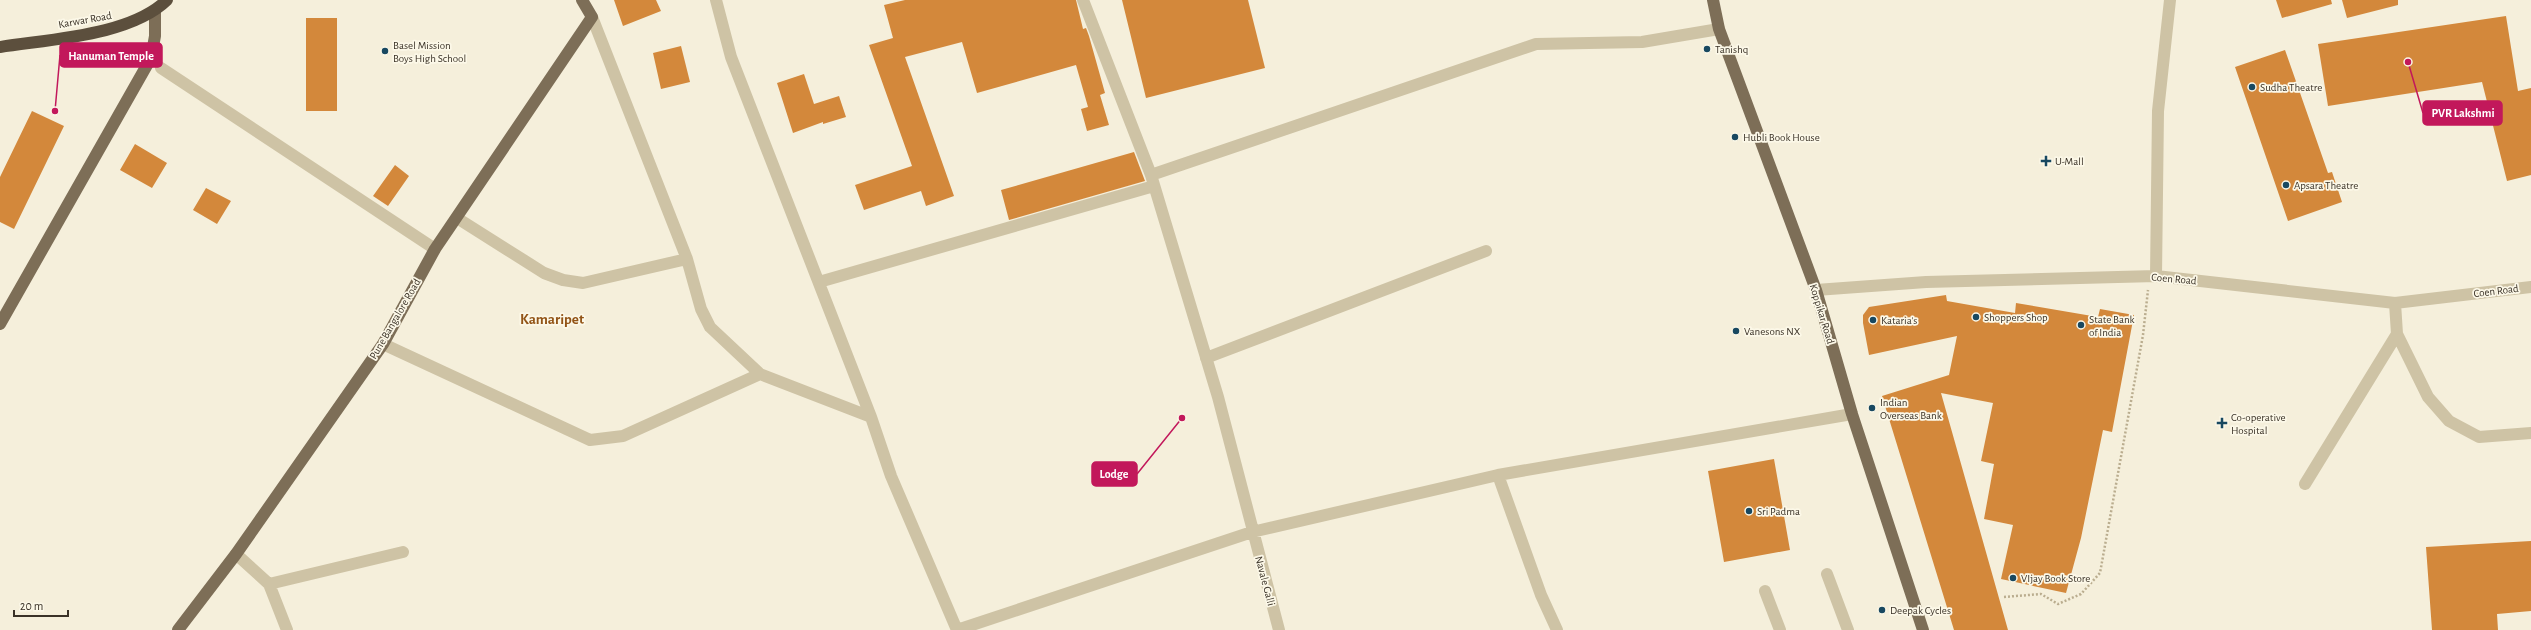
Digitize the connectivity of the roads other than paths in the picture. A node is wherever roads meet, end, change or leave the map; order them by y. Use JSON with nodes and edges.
{"nodes":[{"id":1,"x":167,"y":0,"type":"edge"},
{"id":2,"x":582,"y":0,"type":"edge"},
{"id":3,"x":716,"y":0,"type":"edge"},
{"id":4,"x":1083,"y":0,"type":"edge"},
{"id":5,"x":1713,"y":0,"type":"edge"},
{"id":6,"x":2170,"y":0,"type":"edge"},
{"id":7,"x":155,"y":12,"type":"junction"},
{"id":8,"x":592,"y":17,"type":"junction"},
{"id":9,"x":1719,"y":29,"type":"junction"},
{"id":10,"x":0,"y":47,"type":"edge"},
{"id":11,"x":161,"y":68,"type":"dead end"},
{"id":12,"x":1153,"y":180,"type":"junction"},
{"id":13,"x":457,"y":218,"type":"junction"},
{"id":14,"x":435,"y":249,"type":"junction"},
{"id":15,"x":1486,"y":251,"type":"dead end"},
{"id":16,"x":687,"y":259,"type":"junction"},
{"id":17,"x":2153,"y":277,"type":"junction"},
{"id":18,"x":819,"y":282,"type":"junction"},
{"id":19,"x":2531,"y":287,"type":"edge"},
{"id":20,"x":1816,"y":290,"type":"junction"},
{"id":21,"x":2395,"y":303,"type":"junction"},
{"id":22,"x":0,"y":324,"type":"edge"},
{"id":23,"x":2397,"y":334,"type":"junction"},
{"id":24,"x":383,"y":344,"type":"junction"},
{"id":25,"x":1206,"y":358,"type":"junction"},
{"id":26,"x":760,"y":374,"type":"junction"},
{"id":27,"x":1852,"y":414,"type":"junction"},
{"id":28,"x":871,"y":417,"type":"junction"},
{"id":29,"x":2531,"y":432,"type":"edge"},
{"id":30,"x":1498,"y":475,"type":"junction"},
{"id":31,"x":2305,"y":484,"type":"dead end"},
{"id":32,"x":1252,"y":532,"type":"junction"},
{"id":33,"x":403,"y":552,"type":"dead end"},
{"id":34,"x":236,"y":554,"type":"junction"},
{"id":35,"x":1827,"y":574,"type":"dead end"},
{"id":36,"x":269,"y":584,"type":"junction"},
{"id":37,"x":1765,"y":591,"type":"dead end"},
{"id":38,"x":181,"y":628,"type":"edge"},
{"id":39,"x":288,"y":630,"type":"edge"},
{"id":40,"x":957,"y":630,"type":"edge"},
{"id":41,"x":1279,"y":630,"type":"edge"},
{"id":42,"x":1557,"y":630,"type":"edge"},
{"id":43,"x":1780,"y":630,"type":"edge"},
{"id":44,"x":1848,"y":630,"type":"edge"},
{"id":45,"x":1923,"y":630,"type":"edge"}],
"edges":[{"from":1,"to":7,"type":"highway","name":"Karwar Road"},
{"from":2,"to":8,"type":"main road"},
{"from":3,"to":18,"type":"street"},
{"from":4,"to":12,"type":"street","name":"Navale Galli"},
{"from":5,"to":9,"type":"main road","name":"Koppikar Road"},
{"from":6,"to":17,"type":"street"},
{"from":7,"to":10,"type":"highway","name":"Karwar Road"},
{"from":7,"to":22,"type":"main road"},
{"from":8,"to":13,"type":"main road","name":"Pune Bangalore Road"},
{"from":8,"to":16,"type":"street"},
{"from":9,"to":12,"type":"street"},
{"from":9,"to":20,"type":"main road","name":"Koppikar Road"},
{"from":11,"to":14,"type":"street"},
{"from":12,"to":18,"type":"street"},
{"from":12,"to":25,"type":"street","name":"Navale Galli"},
{"from":13,"to":14,"type":"main road","name":"Pune Bangalore Road"},
{"from":13,"to":16,"type":"street"},
{"from":14,"to":24,"type":"main road","name":"Pune Bangalore Road"},
{"from":15,"to":25,"type":"street"},
{"from":16,"to":26,"type":"street"},
{"from":17,"to":20,"type":"street","name":"Coen Road"},
{"from":17,"to":21,"type":"street","name":"Coen Road"},
{"from":18,"to":28,"type":"street"},
{"from":19,"to":21,"type":"street","name":"Coen Road"},
{"from":20,"to":27,"type":"main road","name":"Koppikar Road"},
{"from":21,"to":23,"type":"street"},
{"from":23,"to":29,"type":"street"},
{"from":23,"to":31,"type":"street"},
{"from":24,"to":26,"type":"street"},
{"from":24,"to":34,"type":"main road","name":"Pune Bangalore Road"},
{"from":25,"to":32,"type":"street","name":"Navale Galli"},
{"from":26,"to":28,"type":"street"},
{"from":27,"to":30,"type":"street"},
{"from":27,"to":45,"type":"main road","name":"Koppikar Road"},
{"from":28,"to":40,"type":"street"},
{"from":30,"to":32,"type":"street"},
{"from":30,"to":42,"type":"street"},
{"from":32,"to":40,"type":"street"},
{"from":32,"to":41,"type":"street","name":"Navale Galli"},
{"from":33,"to":36,"type":"street"},
{"from":34,"to":36,"type":"street"},
{"from":34,"to":38,"type":"main road","name":"Pune Bangalore Road"},
{"from":35,"to":44,"type":"street"},
{"from":36,"to":39,"type":"street"},
{"from":37,"to":43,"type":"street"}]}
